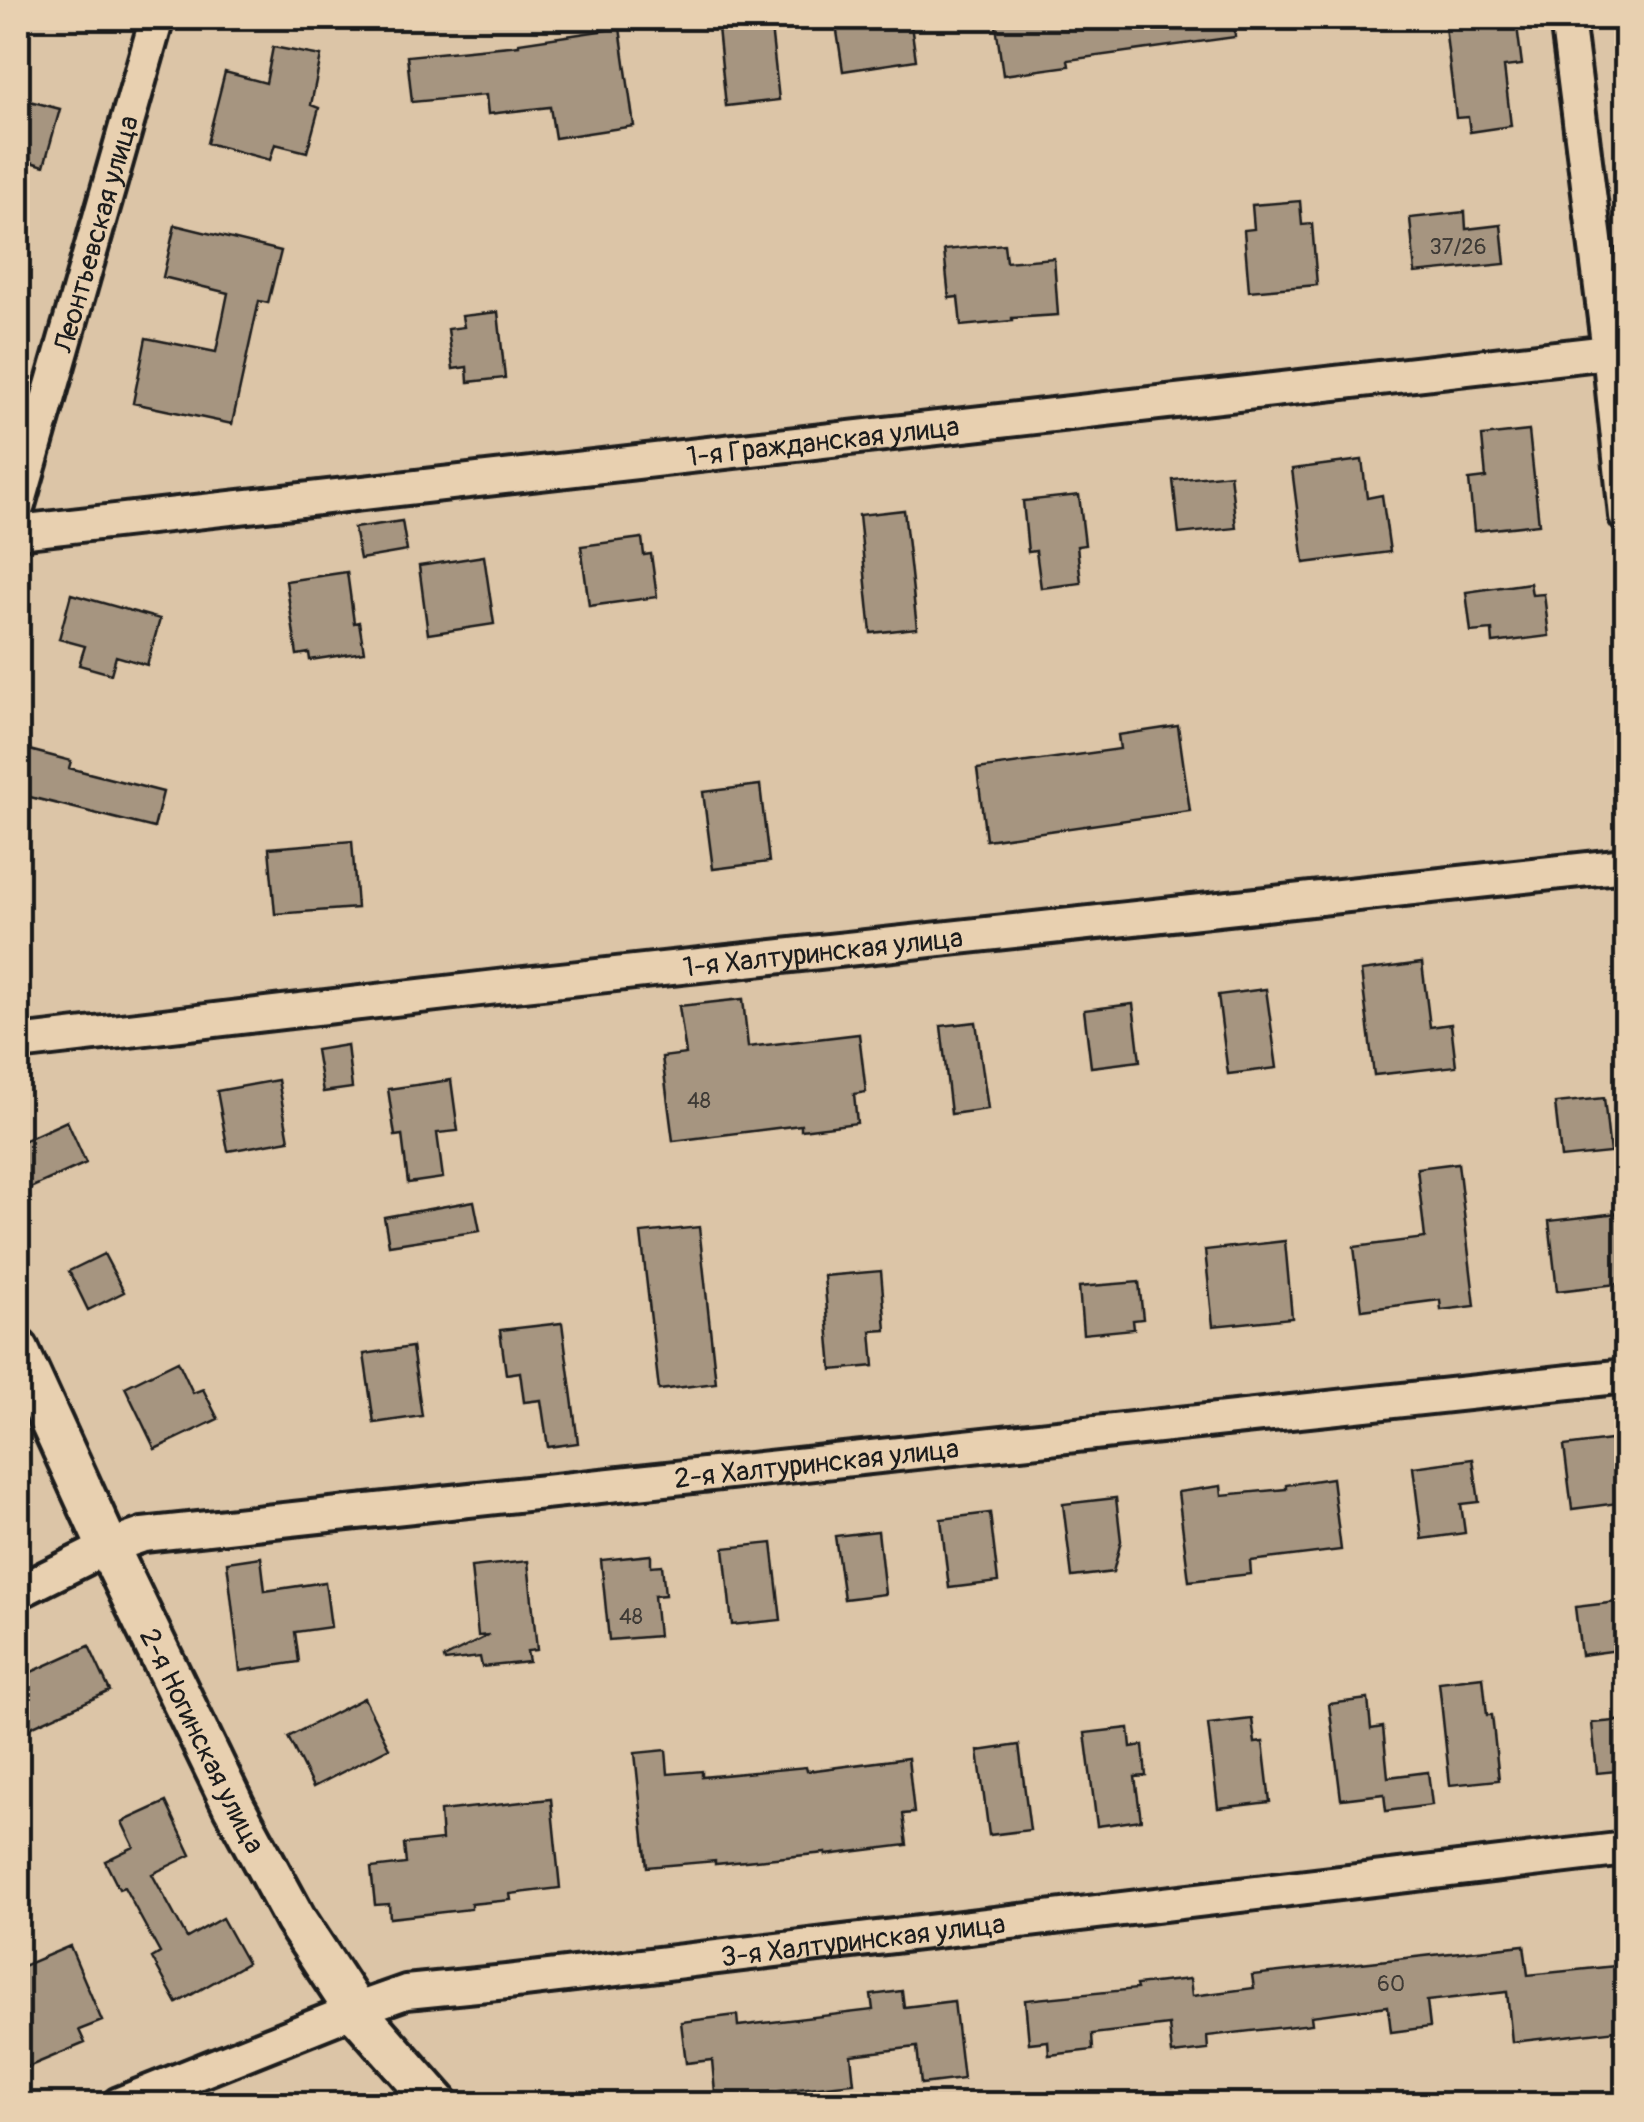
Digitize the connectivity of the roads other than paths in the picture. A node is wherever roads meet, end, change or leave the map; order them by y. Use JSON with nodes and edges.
{"nodes":[{"id":1,"x":157,"y":18,"type":"edge"},
{"id":2,"x":1567,"y":18,"type":"edge"},
{"id":3,"x":1618,"y":350,"type":"edge"},
{"id":4,"x":18,"y":505,"type":"edge"},
{"id":5,"x":1626,"y":516,"type":"edge"},
{"id":6,"x":18,"y":532,"type":"edge"},
{"id":7,"x":1626,"y":865,"type":"edge"},
{"id":8,"x":18,"y":1043,"type":"edge"},
{"id":9,"x":18,"y":1350,"type":"edge"},
{"id":10,"x":1626,"y":1376,"type":"edge"},
{"id":11,"x":108,"y":1547,"type":"junction"},
{"id":12,"x":18,"y":1592,"type":"edge"},
{"id":13,"x":1626,"y":1848,"type":"edge"},
{"id":14,"x":355,"y":2010,"type":"junction"},
{"id":15,"x":119,"y":2104,"type":"edge"},
{"id":16,"x":438,"y":2104,"type":"edge"}],
"edges":[{"from":1,"to":4,"type":"street","name":"Леонтьевская улица"},
{"from":2,"to":3,"type":"street"},
{"from":3,"to":5,"type":"street"},
{"from":3,"to":6,"type":"street","name":"1-я Гражданская улица"},
{"from":7,"to":8,"type":"street","name":"1-я Халтуринская улица"},
{"from":9,"to":11,"type":"street","name":"2-я Ногинская улица"},
{"from":10,"to":11,"type":"street","name":"2-я Халтуринская улица"},
{"from":11,"to":12,"type":"street","name":"2-я Халтуринская улица"},
{"from":11,"to":14,"type":"street","name":"2-я Ногинская улица"},
{"from":13,"to":14,"type":"street","name":"3-я Халтуринская улица"},
{"from":14,"to":15,"type":"street","name":"3-я Халтуринская улица"},
{"from":14,"to":16,"type":"street","name":"2-я Ногинская улица"}]}
